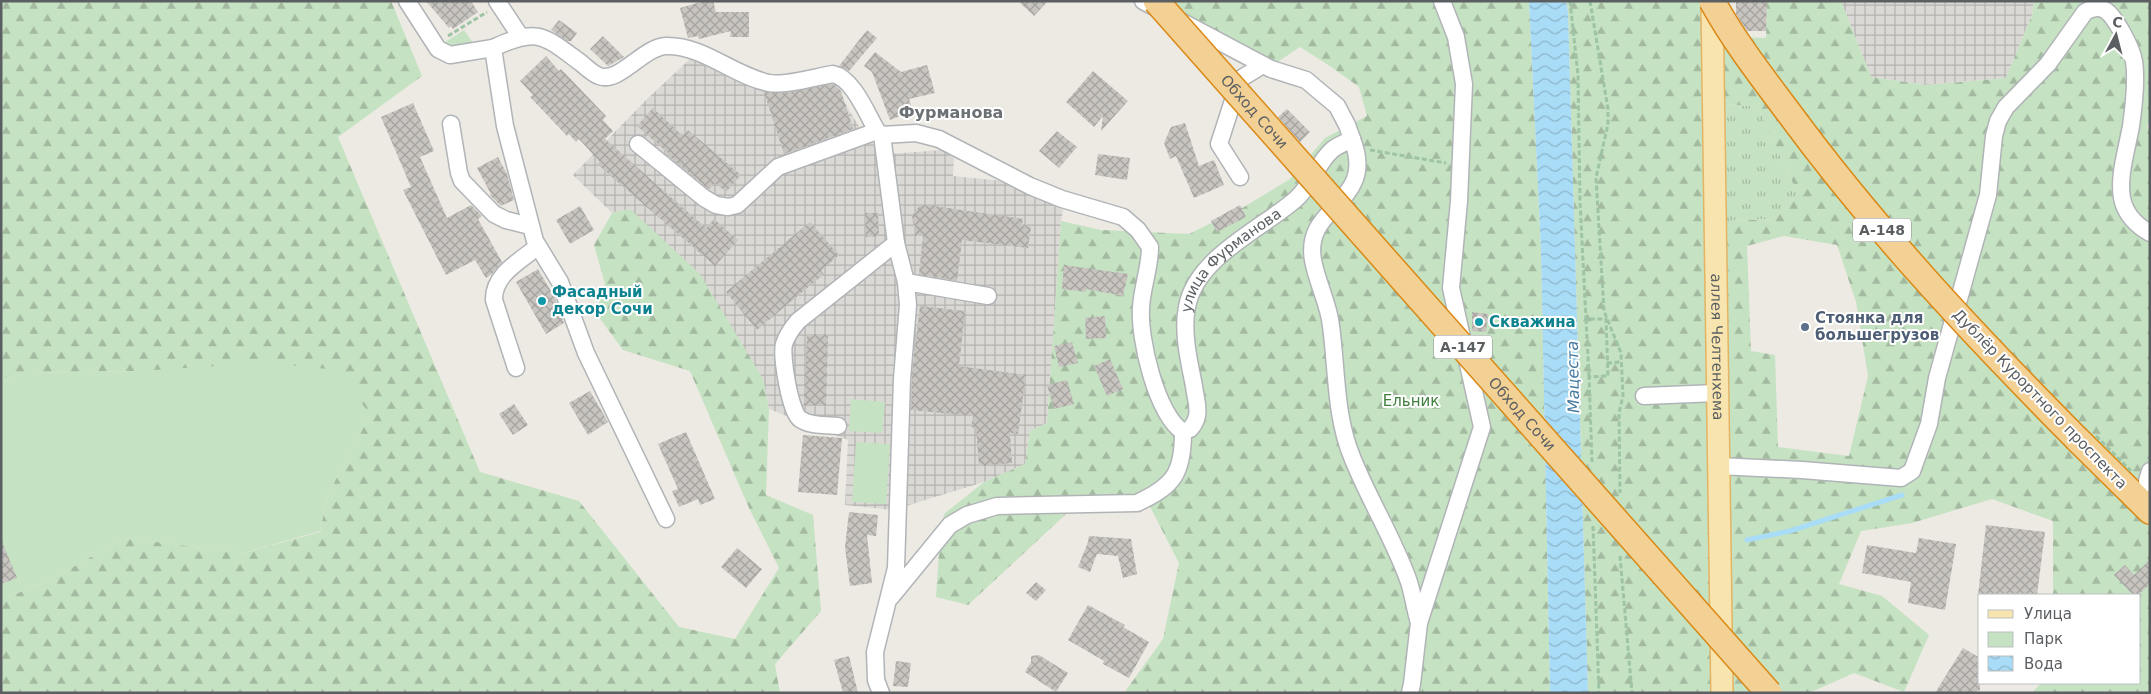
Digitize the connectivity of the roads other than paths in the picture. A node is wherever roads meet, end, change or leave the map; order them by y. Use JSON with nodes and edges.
{"nodes":[{"id":1,"x":407,"y":1,"type":"edge"},
{"id":2,"x":1143,"y":1,"type":"edge"},
{"id":3,"x":1156,"y":1,"type":"edge"},
{"id":4,"x":1442,"y":1,"type":"edge"},
{"id":5,"x":1712,"y":1,"type":"edge"},
{"id":6,"x":503,"y":5,"type":"edge"},
{"id":7,"x":520,"y":36,"type":"junction"},
{"id":8,"x":493,"y":48,"type":"junction"},
{"id":9,"x":1263,"y":65,"type":"junction"},
{"id":10,"x":451,"y":124,"type":"dead end"},
{"id":11,"x":879,"y":133,"type":"junction"},
{"id":12,"x":1354,"y":143,"type":"junction"},
{"id":13,"x":638,"y":144,"type":"dead end"},
{"id":14,"x":1240,"y":178,"type":"dead end"},
{"id":15,"x":530,"y":226,"type":"junction"},
{"id":16,"x":2150,"y":233,"type":"edge"},
{"id":17,"x":896,"y":243,"type":"junction"},
{"id":18,"x":537,"y":247,"type":"junction"},
{"id":19,"x":906,"y":282,"type":"junction"},
{"id":20,"x":988,"y":296,"type":"dead end"},
{"id":21,"x":516,"y":368,"type":"dead end"},
{"id":22,"x":1716,"y":394,"type":"junction"},
{"id":23,"x":1644,"y":396,"type":"dead end"},
{"id":24,"x":838,"y":426,"type":"dead end"},
{"id":25,"x":1183,"y":432,"type":"junction"},
{"id":26,"x":1718,"y":466,"type":"junction"},
{"id":27,"x":2150,"y":470,"type":"edge"},
{"id":28,"x":2150,"y":484,"type":"edge"},
{"id":29,"x":2150,"y":511,"type":"edge"},
{"id":30,"x":666,"y":519,"type":"dead end"},
{"id":31,"x":886,"y":605,"type":"junction"},
{"id":32,"x":1418,"y":623,"type":"junction"},
{"id":33,"x":881,"y":693,"type":"edge"},
{"id":34,"x":1410,"y":693,"type":"edge"},
{"id":35,"x":1722,"y":693,"type":"edge"},
{"id":36,"x":1769,"y":693,"type":"edge"}],
"edges":[{"from":1,"to":8,"type":"street"},
{"from":2,"to":9,"type":"street"},
{"from":3,"to":36,"type":"highway","name":"Обход Сочи","number":"А-147","bridge":true},
{"from":4,"to":32,"type":"street"},
{"from":5,"to":22,"type":"main road","name":"аллея Челтенхема"},
{"from":5,"to":29,"type":"highway","name":"Дублёр Курортного проспекта","number":"А-148","bridge":true},
{"from":6,"to":7,"type":"street"},
{"from":7,"to":8,"type":"street"},
{"from":7,"to":11,"type":"street"},
{"from":8,"to":15,"type":"street"},
{"from":9,"to":12,"type":"street"},
{"from":9,"to":14,"type":"street"},
{"from":10,"to":15,"type":"street"},
{"from":11,"to":13,"type":"street"},
{"from":11,"to":17,"type":"street"},
{"from":11,"to":25,"type":"street"},
{"from":12,"to":25,"type":"street","name":"улица Фурманова"},
{"from":12,"to":32,"type":"street"},
{"from":15,"to":18,"type":"street"},
{"from":16,"to":26,"type":"street"},
{"from":17,"to":19,"type":"street"},
{"from":17,"to":24,"type":"street"},
{"from":18,"to":21,"type":"street"},
{"from":18,"to":30,"type":"street"},
{"from":19,"to":20,"type":"street"},
{"from":19,"to":31,"type":"street"},
{"from":22,"to":23,"type":"street"},
{"from":22,"to":26,"type":"main road","name":"аллея Челтенхема"},
{"from":25,"to":31,"type":"street"},
{"from":26,"to":35,"type":"main road","name":"аллея Челтенхема"},
{"from":27,"to":28,"type":"street"},
{"from":31,"to":33,"type":"street"},
{"from":32,"to":34,"type":"street"}]}
